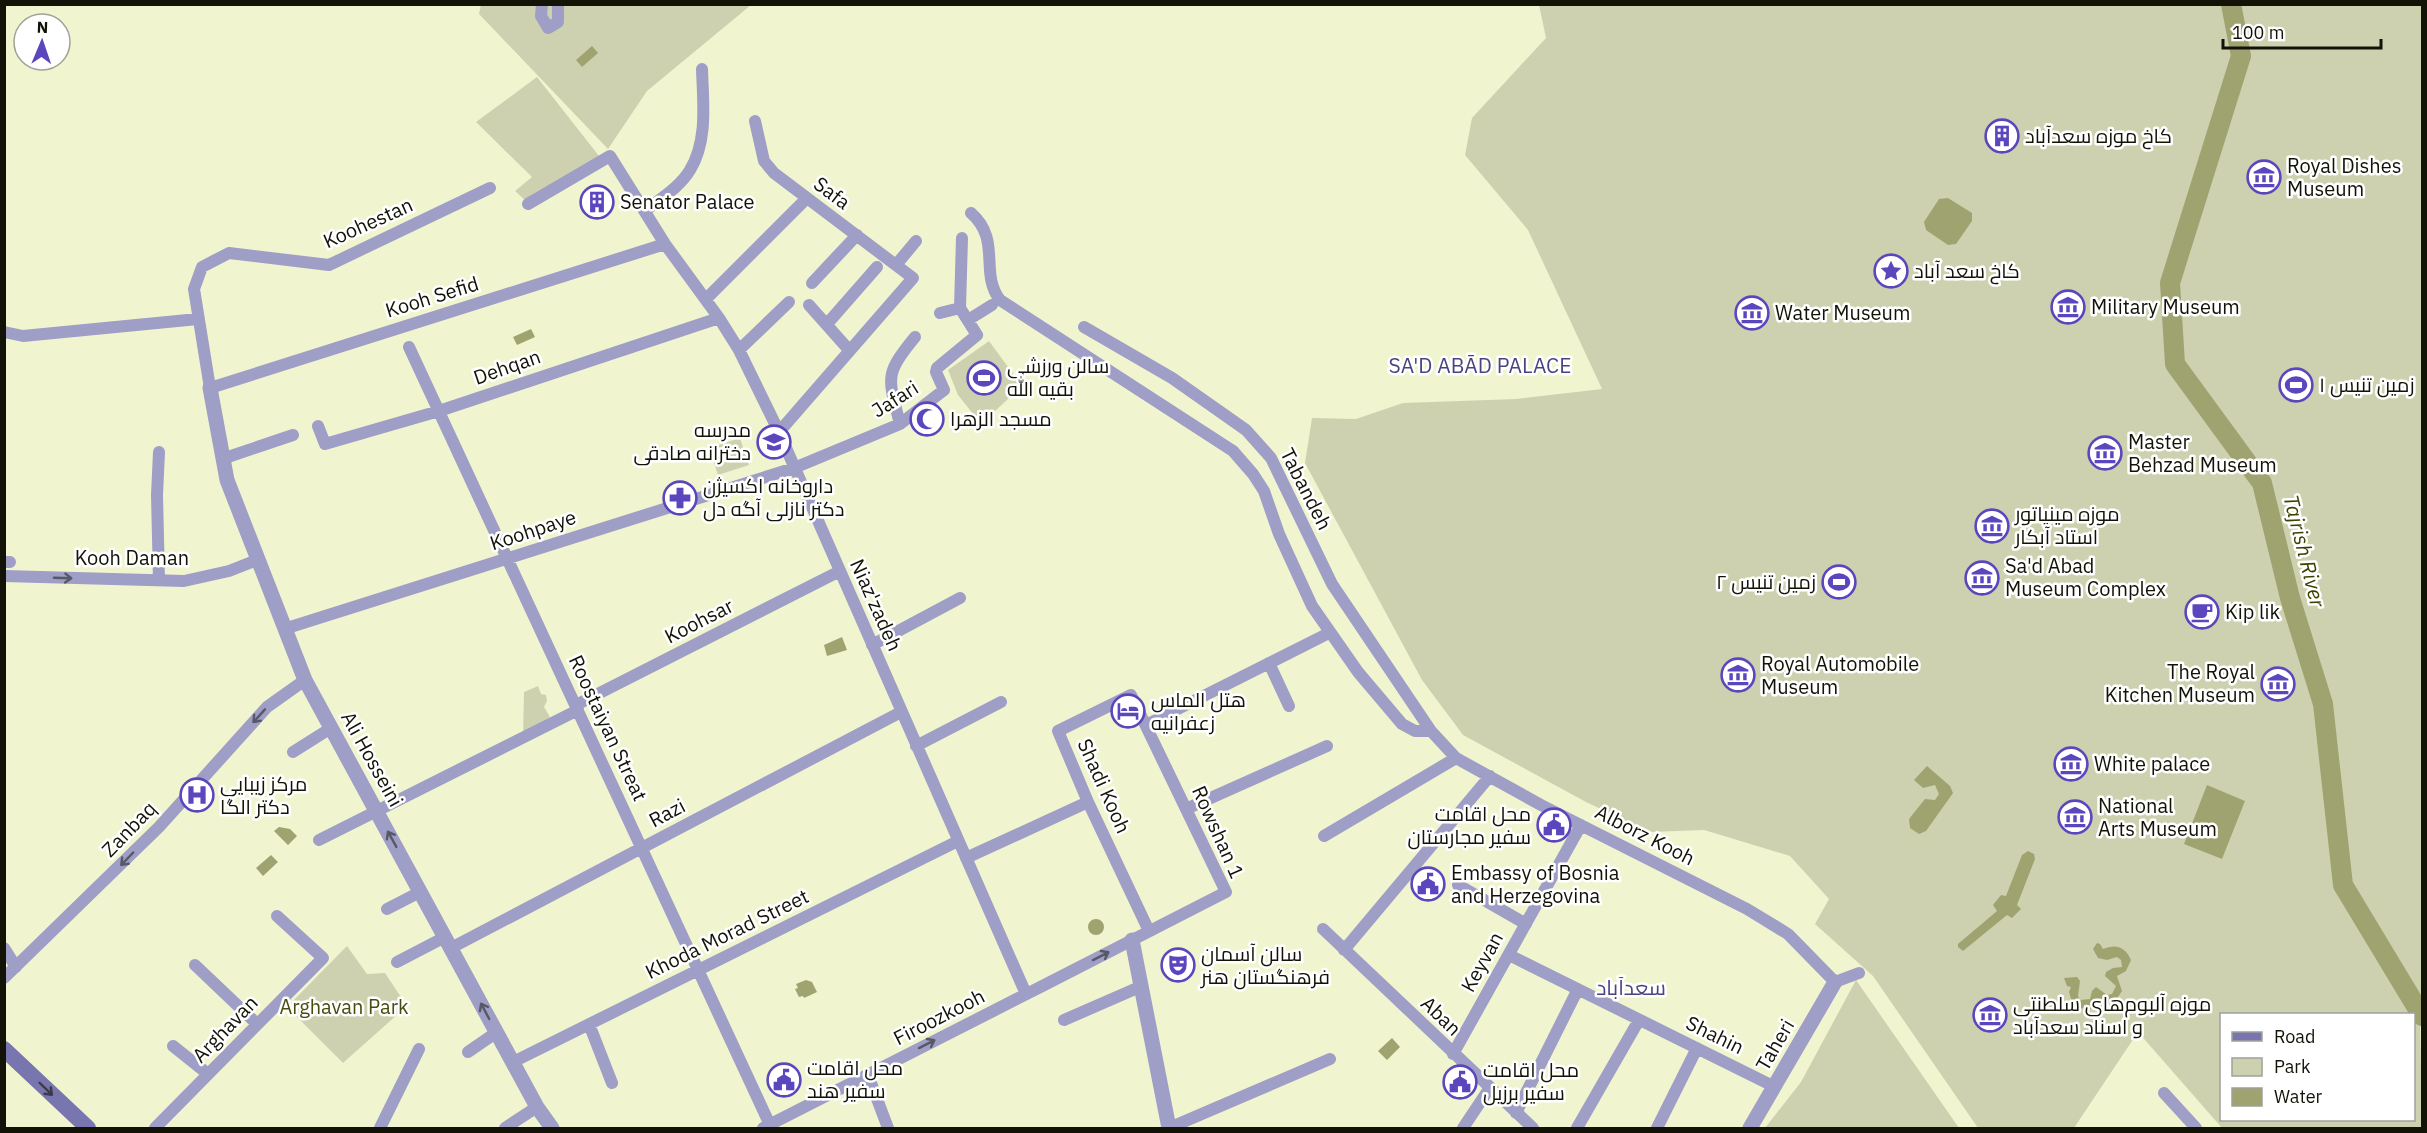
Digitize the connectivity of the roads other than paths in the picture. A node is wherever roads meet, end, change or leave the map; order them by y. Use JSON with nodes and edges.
{"nodes":[{"id":1,"x":542,"y":4,"type":"edge"},
{"id":2,"x":558,"y":4,"type":"edge"},
{"id":3,"x":702,"y":69,"type":"dead end"},
{"id":4,"x":755,"y":121,"type":"dead end"},
{"id":5,"x":490,"y":188,"type":"dead end"},
{"id":6,"x":807,"y":198,"type":"junction"},
{"id":7,"x":528,"y":204,"type":"dead end"},
{"id":8,"x":645,"y":211,"type":"junction"},
{"id":9,"x":971,"y":213,"type":"dead end"},
{"id":10,"x":857,"y":235,"type":"junction"},
{"id":11,"x":962,"y":238,"type":"dead end"},
{"id":12,"x":916,"y":241,"type":"dead end"},
{"id":13,"x":665,"y":244,"type":"junction"},
{"id":14,"x":896,"y":265,"type":"junction"},
{"id":15,"x":877,"y":267,"type":"dead end"},
{"id":16,"x":812,"y":284,"type":"dead end"},
{"id":17,"x":706,"y":299,"type":"junction"},
{"id":18,"x":789,"y":302,"type":"dead end"},
{"id":19,"x":809,"y":305,"type":"dead end"},
{"id":20,"x":992,"y":305,"type":"dead end"},
{"id":21,"x":960,"y":308,"type":"junction"},
{"id":22,"x":940,"y":314,"type":"dead end"},
{"id":23,"x":719,"y":318,"type":"junction"},
{"id":24,"x":198,"y":319,"type":"junction"},
{"id":25,"x":968,"y":320,"type":"junction"},
{"id":26,"x":827,"y":324,"type":"junction"},
{"id":27,"x":1084,"y":327,"type":"dead end"},
{"id":28,"x":4,"y":332,"type":"edge"},
{"id":29,"x":915,"y":338,"type":"dead end"},
{"id":30,"x":409,"y":347,"type":"dead end"},
{"id":31,"x":739,"y":350,"type":"junction"},
{"id":32,"x":849,"y":350,"type":"junction"},
{"id":33,"x":210,"y":388,"type":"junction"},
{"id":34,"x":439,"y":411,"type":"junction"},
{"id":35,"x":900,"y":424,"type":"junction"},
{"id":36,"x":318,"y":426,"type":"dead end"},
{"id":37,"x":779,"y":432,"type":"junction"},
{"id":38,"x":293,"y":435,"type":"dead end"},
{"id":39,"x":159,"y":452,"type":"dead end"},
{"id":40,"x":222,"y":459,"type":"junction"},
{"id":41,"x":794,"y":468,"type":"junction"},
{"id":42,"x":508,"y":559,"type":"junction"},
{"id":43,"x":257,"y":560,"type":"junction"},
{"id":44,"x":840,"y":571,"type":"junction"},
{"id":45,"x":4,"y":576,"type":"edge"},
{"id":46,"x":159,"y":580,"type":"junction"},
{"id":47,"x":960,"y":598,"type":"dead end"},
{"id":48,"x":284,"y":629,"type":"junction"},
{"id":49,"x":1329,"y":633,"type":"junction"},
{"id":50,"x":872,"y":645,"type":"junction"},
{"id":51,"x":1269,"y":663,"type":"junction"},
{"id":52,"x":305,"y":680,"type":"junction"},
{"id":53,"x":1131,"y":695,"type":"joint"},
{"id":54,"x":1001,"y":702,"type":"dead end"},
{"id":55,"x":1289,"y":706,"type":"dead end"},
{"id":56,"x":577,"y":708,"type":"junction"},
{"id":57,"x":901,"y":712,"type":"junction"},
{"id":58,"x":1146,"y":725,"type":"junction"},
{"id":59,"x":331,"y":728,"type":"junction"},
{"id":60,"x":1431,"y":731,"type":"junction"},
{"id":61,"x":916,"y":746,"type":"junction"},
{"id":62,"x":1327,"y":746,"type":"dead end"},
{"id":63,"x":293,"y":752,"type":"dead end"},
{"id":64,"x":1456,"y":758,"type":"junction"},
{"id":65,"x":1490,"y":776,"type":"junction"},
{"id":66,"x":1088,"y":802,"type":"junction"},
{"id":67,"x":1186,"y":808,"type":"junction"},
{"id":68,"x":377,"y":812,"type":"junction"},
{"id":69,"x":1581,"y":825,"type":"junction"},
{"id":70,"x":1323,"y":836,"type":"dead end"},
{"id":71,"x":319,"y":840,"type":"dead end"},
{"id":72,"x":958,"y":841,"type":"junction"},
{"id":73,"x":642,"y":848,"type":"junction"},
{"id":74,"x":966,"y":858,"type":"junction"},
{"id":75,"x":1458,"y":885,"type":"dead end"},
{"id":76,"x":420,"y":892,"type":"junction"},
{"id":77,"x":387,"y":909,"type":"dead end"},
{"id":78,"x":277,"y":916,"type":"dead end"},
{"id":79,"x":1526,"y":924,"type":"junction"},
{"id":80,"x":1323,"y":929,"type":"dead end"},
{"id":81,"x":1149,"y":931,"type":"junction"},
{"id":82,"x":1132,"y":940,"type":"junction"},
{"id":83,"x":448,"y":943,"type":"junction"},
{"id":84,"x":4,"y":948,"type":"edge"},
{"id":85,"x":1344,"y":950,"type":"junction"},
{"id":86,"x":1509,"y":955,"type":"junction"},
{"id":87,"x":397,"y":962,"type":"dead end"},
{"id":88,"x":195,"y":965,"type":"dead end"},
{"id":89,"x":16,"y":967,"type":"junction"},
{"id":90,"x":699,"y":970,"type":"junction"},
{"id":91,"x":1859,"y":973,"type":"dead end"},
{"id":92,"x":4,"y":978,"type":"edge"},
{"id":93,"x":1835,"y":982,"type":"junction"},
{"id":94,"x":1142,"y":986,"type":"junction"},
{"id":95,"x":1578,"y":989,"type":"junction"},
{"id":96,"x":1026,"y":994,"type":"junction"},
{"id":97,"x":1064,"y":1020,"type":"dead end"},
{"id":98,"x":1639,"y":1020,"type":"junction"},
{"id":99,"x":257,"y":1024,"type":"junction"},
{"id":100,"x":589,"y":1024,"type":"junction"},
{"id":101,"x":496,"y":1032,"type":"junction"},
{"id":102,"x":173,"y":1046,"type":"dead end"},
{"id":103,"x":1697,"y":1048,"type":"junction"},
{"id":104,"x":4,"y":1049,"type":"edge"},
{"id":105,"x":419,"y":1049,"type":"dead end"},
{"id":106,"x":468,"y":1052,"type":"dead end"},
{"id":107,"x":1453,"y":1054,"type":"junction"},
{"id":108,"x":1330,"y":1059,"type":"dead end"},
{"id":109,"x":513,"y":1062,"type":"junction"},
{"id":110,"x":208,"y":1074,"type":"junction"},
{"id":111,"x":868,"y":1075,"type":"junction"},
{"id":112,"x":612,"y":1083,"type":"dead end"},
{"id":113,"x":1775,"y":1087,"type":"junction"},
{"id":114,"x":1489,"y":1089,"type":"junction"},
{"id":115,"x":2164,"y":1093,"type":"dead end"},
{"id":116,"x":537,"y":1107,"type":"junction"},
{"id":117,"x":1516,"y":1113,"type":"junction"},
{"id":118,"x":767,"y":1127,"type":"edge"},
{"id":119,"x":88,"y":1128,"type":"edge"},
{"id":120,"x":155,"y":1128,"type":"edge"},
{"id":121,"x":380,"y":1128,"type":"edge"},
{"id":122,"x":505,"y":1128,"type":"edge"},
{"id":123,"x":552,"y":1128,"type":"edge"},
{"id":124,"x":888,"y":1128,"type":"edge"},
{"id":125,"x":1169,"y":1128,"type":"edge"},
{"id":126,"x":1463,"y":1128,"type":"edge"},
{"id":127,"x":1533,"y":1128,"type":"edge"},
{"id":128,"x":1577,"y":1128,"type":"edge"},
{"id":129,"x":1657,"y":1128,"type":"edge"},
{"id":130,"x":1750,"y":1128,"type":"edge"},
{"id":131,"x":2196,"y":1128,"type":"edge"}],
"edges":[{"from":1,"to":2,"type":"street"},
{"from":3,"to":8,"type":"street"},
{"from":4,"to":6,"type":"street","name":"Safa"},
{"from":5,"to":24,"type":"street","name":"Koohestan"},
{"from":6,"to":10,"type":"street","name":"Safa"},
{"from":6,"to":17,"type":"street"},
{"from":7,"to":8,"type":"street","name":"Niaz'zadeh"},
{"from":8,"to":13,"type":"street","name":"Niaz'zadeh"},
{"from":9,"to":49,"type":"street"},
{"from":10,"to":14,"type":"street","name":"Safa"},
{"from":10,"to":16,"type":"street"},
{"from":11,"to":21,"type":"street"},
{"from":12,"to":14,"type":"street"},
{"from":13,"to":17,"type":"street","name":"Niaz'zadeh"},
{"from":13,"to":33,"type":"street","name":"Kooh Sefid"},
{"from":14,"to":32,"type":"street","name":"Safa"},
{"from":15,"to":26,"type":"street"},
{"from":17,"to":23,"type":"street","name":"Niaz'zadeh"},
{"from":18,"to":31,"type":"street"},
{"from":19,"to":26,"type":"street"},
{"from":20,"to":25,"type":"street"},
{"from":21,"to":22,"type":"street"},
{"from":21,"to":25,"type":"street"},
{"from":23,"to":31,"type":"street","name":"Niaz'zadeh"},
{"from":23,"to":34,"type":"street","name":"Dehqan"},
{"from":24,"to":28,"type":"street"},
{"from":24,"to":33,"type":"street","name":"Koohestan"},
{"from":25,"to":35,"type":"street","name":"Jafari"},
{"from":26,"to":32,"type":"street"},
{"from":27,"to":60,"type":"street","name":"Tabandeh"},
{"from":29,"to":35,"type":"street"},
{"from":30,"to":34,"type":"street","name":"Roostaiyan Streat"},
{"from":31,"to":37,"type":"street","name":"Niaz'zadeh"},
{"from":32,"to":37,"type":"street"},
{"from":33,"to":40,"type":"street","name":"Ali Hosseini"},
{"from":34,"to":36,"type":"street","name":"Dehqan"},
{"from":34,"to":42,"type":"street","name":"Roostaiyan Streat"},
{"from":35,"to":41,"type":"street","name":"Jafari"},
{"from":37,"to":41,"type":"street","name":"Niaz'zadeh"},
{"from":38,"to":40,"type":"street"},
{"from":39,"to":46,"type":"street"},
{"from":40,"to":43,"type":"street","name":"Ali Hosseini"},
{"from":41,"to":42,"type":"street","name":"Koohpaye"},
{"from":41,"to":44,"type":"street","name":"Niaz'zadeh"},
{"from":42,"to":48,"type":"street","name":"Koohpaye"},
{"from":42,"to":56,"type":"street","name":"Roostaiyan Streat"},
{"from":43,"to":46,"type":"street","name":"Kooh Daman"},
{"from":43,"to":48,"type":"street","name":"Ali Hosseini"},
{"from":44,"to":50,"type":"street","name":"Niaz'zadeh"},
{"from":44,"to":56,"type":"street","name":"Koohsar"},
{"from":45,"to":46,"type":"street","name":"Kooh Daman","one_way":true},
{"from":47,"to":50,"type":"street"},
{"from":48,"to":52,"type":"street","name":"Ali Hosseini"},
{"from":49,"to":51,"type":"street"},
{"from":49,"to":60,"type":"street"},
{"from":50,"to":57,"type":"street","name":"Niaz'zadeh"},
{"from":51,"to":55,"type":"street"},
{"from":51,"to":58,"type":"street"},
{"from":52,"to":59,"type":"street","name":"Ali Hosseini"},
{"from":52,"to":89,"type":"street","name":"Zanbaq","one_way":true},
{"from":53,"to":58,"type":"street","name":"Rowshan 1"},
{"from":53,"to":66,"type":"street","name":"Shadi Kooh"},
{"from":54,"to":61,"type":"street"},
{"from":56,"to":68,"type":"street","name":"Koohsar"},
{"from":56,"to":73,"type":"street","name":"Roostaiyan Streat"},
{"from":57,"to":61,"type":"street","name":"Niaz'zadeh"},
{"from":57,"to":73,"type":"street","name":"Razi"},
{"from":58,"to":67,"type":"street","name":"Rowshan 1"},
{"from":59,"to":63,"type":"street"},
{"from":59,"to":68,"type":"street","name":"Ali Hosseini"},
{"from":60,"to":64,"type":"street","name":"Alborz Kooh"},
{"from":61,"to":72,"type":"street","name":"Niaz'zadeh"},
{"from":62,"to":67,"type":"street"},
{"from":64,"to":65,"type":"street","name":"Alborz Kooh"},
{"from":64,"to":70,"type":"street"},
{"from":65,"to":69,"type":"street","name":"Alborz Kooh"},
{"from":65,"to":85,"type":"street"},
{"from":66,"to":74,"type":"street"},
{"from":66,"to":81,"type":"street","name":"Shadi Kooh"},
{"from":67,"to":81,"type":"street","name":"Rowshan 1"},
{"from":68,"to":71,"type":"street","name":"Koohsar"},
{"from":76,"to":68,"type":"street","name":"Ali Hosseini","one_way":true},
{"from":69,"to":79,"type":"street","name":"Keyvan"},
{"from":69,"to":93,"type":"street","name":"Alborz Kooh"},
{"from":72,"to":74,"type":"street","name":"Niaz'zadeh"},
{"from":72,"to":90,"type":"street","name":"Khoda Morad Street"},
{"from":73,"to":83,"type":"street","name":"Razi"},
{"from":73,"to":90,"type":"street","name":"Roostaiyan Streat"},
{"from":74,"to":96,"type":"street","name":"Niaz'zadeh"},
{"from":75,"to":79,"type":"street"},
{"from":76,"to":77,"type":"street"},
{"from":76,"to":83,"type":"street","name":"Ali Hosseini"},
{"from":78,"to":99,"type":"street","name":"Arghavan"},
{"from":79,"to":86,"type":"street","name":"Keyvan"},
{"from":80,"to":85,"type":"street","name":"Aban"},
{"from":81,"to":82,"type":"street","name":"Rowshan 1"},
{"from":82,"to":94,"type":"street"},
{"from":96,"to":82,"type":"street","name":"Firoozkooh","one_way":true},
{"from":83,"to":87,"type":"street","name":"Razi"},
{"from":101,"to":83,"type":"street","name":"Ali Hosseini","one_way":true},
{"from":84,"to":89,"type":"street"},
{"from":85,"to":107,"type":"street","name":"Aban"},
{"from":86,"to":95,"type":"street","name":"Shahin"},
{"from":86,"to":107,"type":"street","name":"Keyvan"},
{"from":88,"to":99,"type":"street"},
{"from":89,"to":92,"type":"street","name":"Zanbaq"},
{"from":90,"to":100,"type":"street","name":"Khoda Morad Street"},
{"from":90,"to":118,"type":"street","name":"Roostaiyan Streat"},
{"from":91,"to":93,"type":"street"},
{"from":93,"to":113,"type":"street","name":"Taheri"},
{"from":94,"to":97,"type":"street"},
{"from":94,"to":125,"type":"street"},
{"from":95,"to":98,"type":"street","name":"Shahin"},
{"from":95,"to":117,"type":"street"},
{"from":111,"to":96,"type":"street","name":"Firoozkooh","one_way":true},
{"from":98,"to":103,"type":"street","name":"Shahin"},
{"from":98,"to":128,"type":"street"},
{"from":99,"to":110,"type":"street","name":"Arghavan"},
{"from":100,"to":109,"type":"street","name":"Khoda Morad Street"},
{"from":100,"to":112,"type":"street"},
{"from":101,"to":106,"type":"street"},
{"from":101,"to":109,"type":"street","name":"Ali Hosseini"},
{"from":102,"to":110,"type":"street"},
{"from":103,"to":113,"type":"street","name":"Shahin"},
{"from":103,"to":129,"type":"street"},
{"from":104,"to":119,"type":"main road","one_way":true},
{"from":105,"to":121,"type":"street"},
{"from":107,"to":114,"type":"street","name":"Aban"},
{"from":108,"to":125,"type":"street"},
{"from":109,"to":116,"type":"street","name":"Ali Hosseini"},
{"from":110,"to":120,"type":"street","name":"Arghavan"},
{"from":111,"to":118,"type":"street","name":"Firoozkooh"},
{"from":111,"to":124,"type":"street"},
{"from":113,"to":130,"type":"street","name":"Taheri"},
{"from":114,"to":117,"type":"street","name":"Aban"},
{"from":114,"to":126,"type":"street"},
{"from":115,"to":131,"type":"street"},
{"from":116,"to":122,"type":"street"},
{"from":116,"to":123,"type":"street","name":"Ali Hosseini"},
{"from":117,"to":127,"type":"street","name":"Aban"}]}
